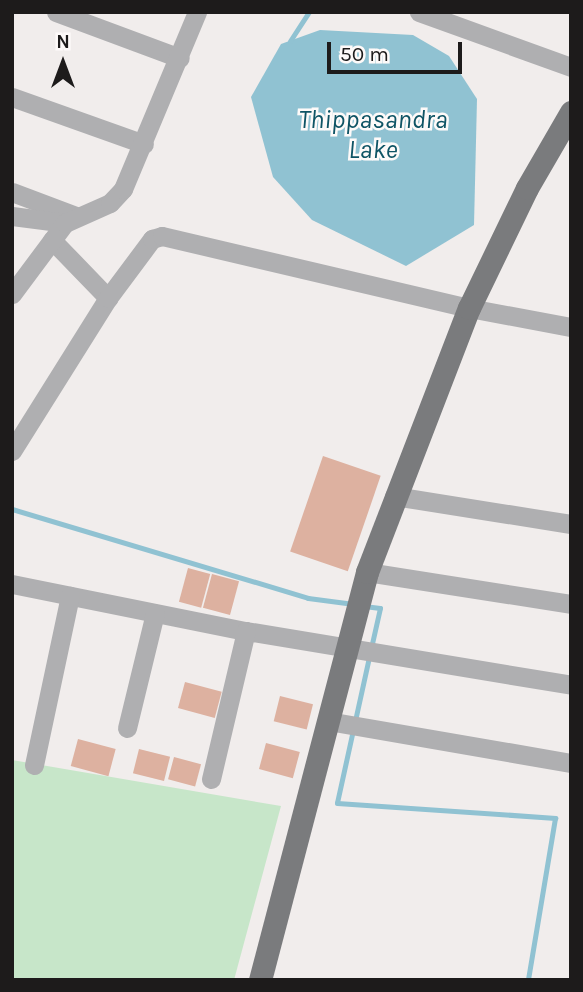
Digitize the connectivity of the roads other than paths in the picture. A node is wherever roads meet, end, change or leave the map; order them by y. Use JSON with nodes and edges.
{"nodes":[{"id":1,"x":56,"y":12,"type":"edge"},
{"id":2,"x":197,"y":12,"type":"edge"},
{"id":3,"x":419,"y":12,"type":"edge"},
{"id":4,"x":180,"y":58,"type":"junction"},
{"id":5,"x":571,"y":67,"type":"edge"},
{"id":6,"x":12,"y":97,"type":"edge"},
{"id":7,"x":571,"y":112,"type":"edge"},
{"id":8,"x":144,"y":144,"type":"junction"},
{"id":9,"x":12,"y":192,"type":"edge"},
{"id":10,"x":12,"y":216,"type":"edge"},
{"id":11,"x":71,"y":219,"type":"junction"},
{"id":12,"x":52,"y":240,"type":"junction"},
{"id":13,"x":12,"y":294,"type":"edge"},
{"id":14,"x":108,"y":298,"type":"junction"},
{"id":15,"x":469,"y":308,"type":"junction"},
{"id":16,"x":571,"y":327,"type":"edge"},
{"id":17,"x":14,"y":445,"type":"edge"},
{"id":18,"x":394,"y":496,"type":"junction"},
{"id":19,"x":571,"y":524,"type":"edge"},
{"id":20,"x":365,"y":579,"type":"junction"},
{"id":21,"x":12,"y":584,"type":"edge"},
{"id":22,"x":70,"y":596,"type":"junction"},
{"id":23,"x":571,"y":604,"type":"edge"},
{"id":24,"x":155,"y":613,"type":"junction"},
{"id":25,"x":246,"y":631,"type":"junction"},
{"id":26,"x":344,"y":648,"type":"junction"},
{"id":27,"x":571,"y":685,"type":"edge"},
{"id":28,"x":328,"y":721,"type":"junction"},
{"id":29,"x":127,"y":728,"type":"dead end"},
{"id":30,"x":571,"y":763,"type":"edge"},
{"id":31,"x":34,"y":765,"type":"dead end"},
{"id":32,"x":211,"y":779,"type":"dead end"},
{"id":33,"x":260,"y":980,"type":"edge"}],
"edges":[{"from":1,"to":4,"type":"street"},
{"from":2,"to":4,"type":"street"},
{"from":3,"to":5,"type":"street"},
{"from":4,"to":8,"type":"street"},
{"from":6,"to":8,"type":"street"},
{"from":7,"to":15,"type":"main road"},
{"from":8,"to":11,"type":"street"},
{"from":9,"to":11,"type":"street"},
{"from":10,"to":11,"type":"street"},
{"from":11,"to":12,"type":"street"},
{"from":12,"to":13,"type":"street"},
{"from":12,"to":14,"type":"street"},
{"from":14,"to":15,"type":"street"},
{"from":14,"to":17,"type":"street"},
{"from":15,"to":16,"type":"street"},
{"from":15,"to":18,"type":"main road"},
{"from":18,"to":19,"type":"street"},
{"from":18,"to":20,"type":"main road"},
{"from":20,"to":23,"type":"street"},
{"from":20,"to":26,"type":"main road"},
{"from":21,"to":22,"type":"street"},
{"from":22,"to":24,"type":"street"},
{"from":22,"to":31,"type":"street"},
{"from":24,"to":25,"type":"street"},
{"from":24,"to":29,"type":"street"},
{"from":25,"to":26,"type":"street"},
{"from":25,"to":32,"type":"street"},
{"from":26,"to":27,"type":"street"},
{"from":26,"to":28,"type":"main road"},
{"from":28,"to":30,"type":"street"},
{"from":28,"to":33,"type":"main road"}]}
